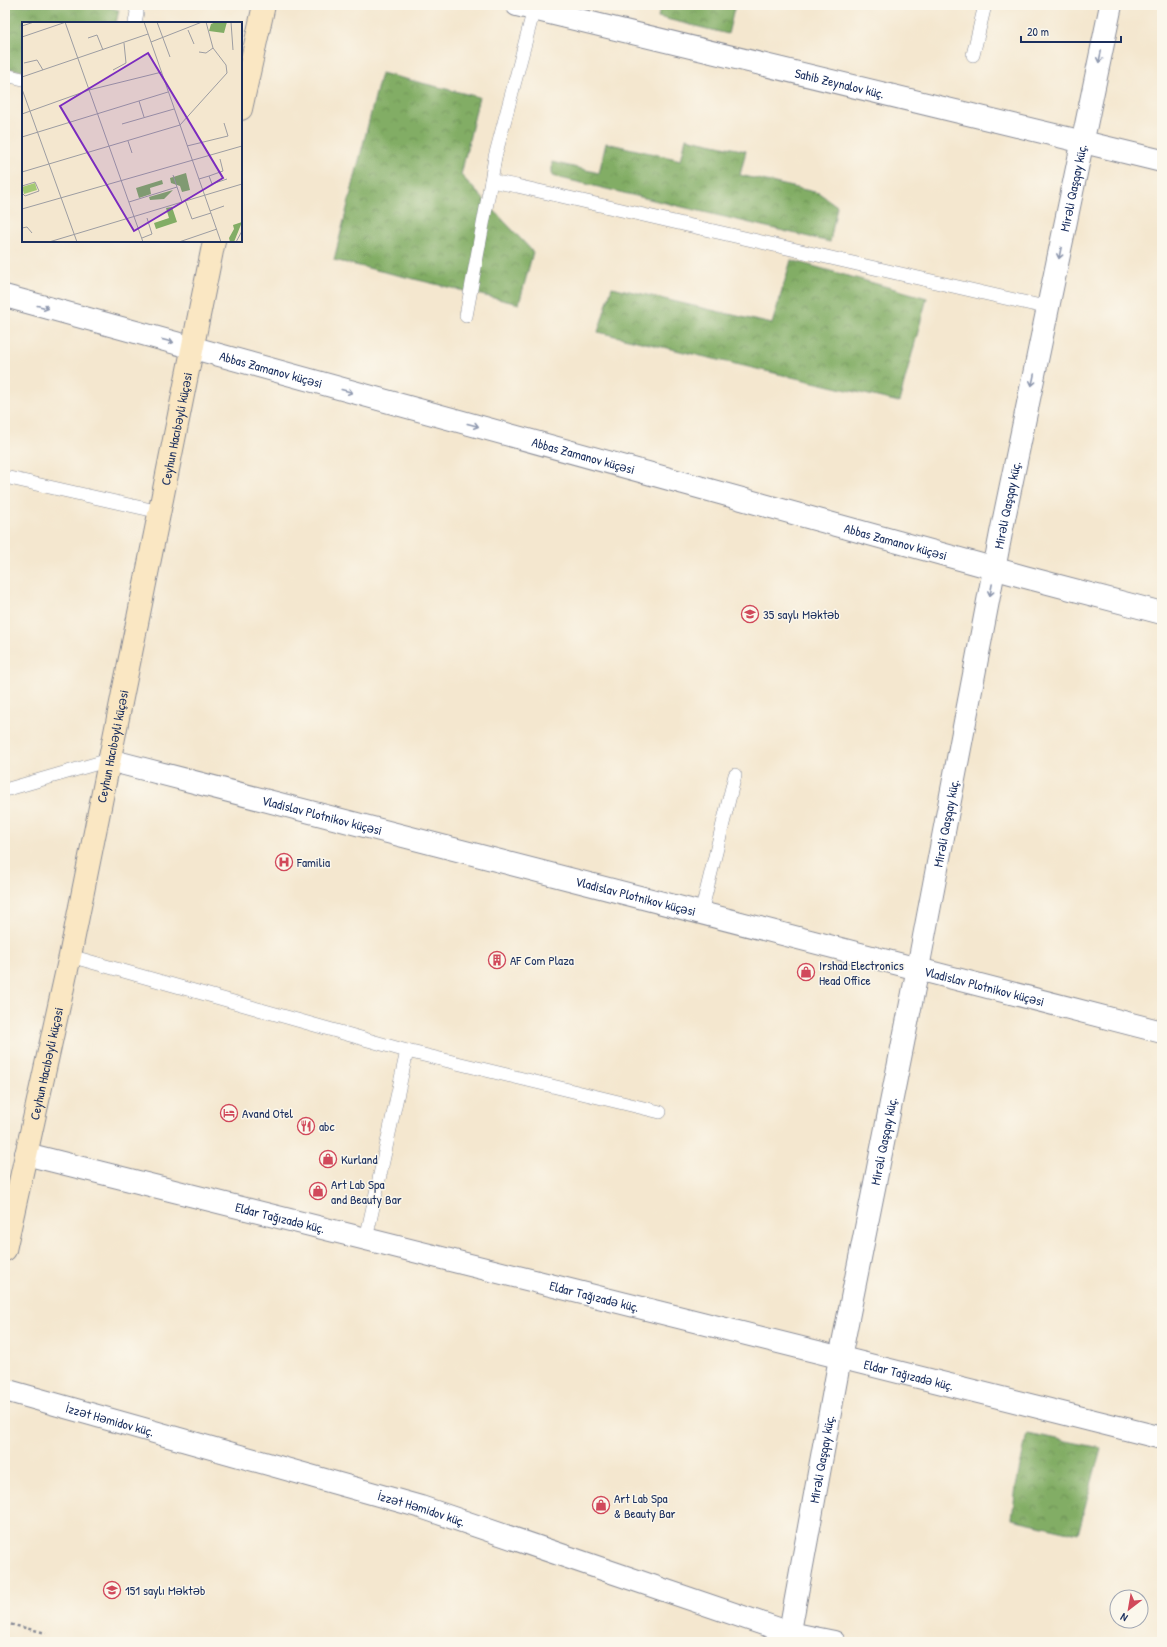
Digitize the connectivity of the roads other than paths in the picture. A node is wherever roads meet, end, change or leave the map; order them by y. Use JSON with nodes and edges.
{"nodes":[{"id":1,"x":135,"y":5,"type":"edge"},
{"id":2,"x":264,"y":5,"type":"edge"},
{"id":3,"x":984,"y":5,"type":"edge"},
{"id":4,"x":1111,"y":5,"type":"edge"},
{"id":5,"x":526,"y":7,"type":"edge"},
{"id":6,"x":135,"y":22,"type":"edge"},
{"id":7,"x":973,"y":55,"type":"dead end"},
{"id":8,"x":5,"y":75,"type":"edge"},
{"id":9,"x":22,"y":79,"type":"edge"},
{"id":10,"x":242,"y":105,"type":"edge"},
{"id":11,"x":1083,"y":140,"type":"junction"},
{"id":12,"x":1162,"y":161,"type":"edge"},
{"id":13,"x":491,"y":181,"type":"junction"},
{"id":14,"x":214,"y":242,"type":"edge"},
{"id":15,"x":5,"y":296,"type":"edge"},
{"id":16,"x":1049,"y":308,"type":"junction"},
{"id":17,"x":466,"y":316,"type":"dead end"},
{"id":18,"x":193,"y":348,"type":"junction"},
{"id":19,"x":5,"y":477,"type":"edge"},
{"id":20,"x":160,"y":512,"type":"junction"},
{"id":21,"x":995,"y":568,"type":"junction"},
{"id":22,"x":1162,"y":613,"type":"edge"},
{"id":23,"x":109,"y":760,"type":"junction"},
{"id":24,"x":735,"y":775,"type":"dead end"},
{"id":25,"x":5,"y":790,"type":"edge"},
{"id":26,"x":701,"y":913,"type":"junction"},
{"id":27,"x":70,"y":956,"type":"junction"},
{"id":28,"x":918,"y":968,"type":"junction"},
{"id":29,"x":1162,"y":1032,"type":"edge"},
{"id":30,"x":407,"y":1051,"type":"junction"},
{"id":31,"x":660,"y":1112,"type":"dead end"},
{"id":32,"x":26,"y":1154,"type":"junction"},
{"id":33,"x":366,"y":1239,"type":"junction"},
{"id":34,"x":5,"y":1250,"type":"edge"},
{"id":35,"x":840,"y":1358,"type":"junction"},
{"id":36,"x":5,"y":1390,"type":"edge"},
{"id":37,"x":1162,"y":1438,"type":"edge"},
{"id":38,"x":789,"y":1638,"type":"edge"},
{"id":39,"x":834,"y":1642,"type":"edge"}],
"edges":[{"from":1,"to":6,"type":"lane"},
{"from":2,"to":10,"type":"main road"},
{"from":3,"to":7,"type":"lane"},
{"from":4,"to":11,"type":"street","name":"Mirəli Qaşqay küç.","one_way":true},
{"from":5,"to":11,"type":"street","name":"Sahib Zeynalov küç."},
{"from":5,"to":13,"type":"lane"},
{"from":8,"to":9,"type":"lane"},
{"from":11,"to":12,"type":"street","name":"Sahib Zeynalov küç."},
{"from":11,"to":16,"type":"street","name":"Mirəli Qaşqay küç.","one_way":true},
{"from":13,"to":16,"type":"lane"},
{"from":13,"to":17,"type":"lane"},
{"from":14,"to":18,"type":"main road","name":"Ceyhun Hacıbəyli küçəsi"},
{"from":15,"to":18,"type":"street","name":"Abbas Zamanov küçəsi","one_way":true},
{"from":16,"to":21,"type":"street","name":"Mirəli Qaşqay küç.","one_way":true},
{"from":18,"to":20,"type":"main road","name":"Ceyhun Hacıbəyli küçəsi"},
{"from":18,"to":21,"type":"street","name":"Abbas Zamanov küçəsi","one_way":true},
{"from":19,"to":20,"type":"lane"},
{"from":20,"to":23,"type":"main road","name":"Ceyhun Hacıbəyli küçəsi"},
{"from":21,"to":22,"type":"street","name":"Abbas Zamanov küçəsi"},
{"from":21,"to":28,"type":"street","name":"Mirəli Qaşqay küç.","one_way":true},
{"from":23,"to":25,"type":"lane"},
{"from":23,"to":26,"type":"street","name":"Vladislav Plotnikov küçəsi"},
{"from":23,"to":27,"type":"main road","name":"Ceyhun Hacıbəyli küçəsi"},
{"from":24,"to":26,"type":"lane"},
{"from":26,"to":28,"type":"street","name":"Vladislav Plotnikov küçəsi"},
{"from":27,"to":30,"type":"lane"},
{"from":27,"to":32,"type":"main road","name":"Ceyhun Hacıbəyli küçəsi"},
{"from":28,"to":29,"type":"street","name":"Vladislav Plotnikov küçəsi"},
{"from":28,"to":35,"type":"street","name":"Mirəli Qaşqay küç."},
{"from":30,"to":31,"type":"lane"},
{"from":30,"to":33,"type":"lane"},
{"from":32,"to":33,"type":"street","name":"Eldar Tağızadə küç."},
{"from":32,"to":34,"type":"main road","name":"Ceyhun Hacıbəyli küçəsi"},
{"from":33,"to":35,"type":"street","name":"Eldar Tağızadə küç."},
{"from":35,"to":37,"type":"street","name":"Eldar Tağızadə küç."},
{"from":35,"to":38,"type":"street","name":"Mirəli Qaşqay küç."},
{"from":36,"to":38,"type":"street","name":"İzzət Həmidov küç."},
{"from":38,"to":39,"type":"street","name":"İzzət Həmidov küç."}]}
